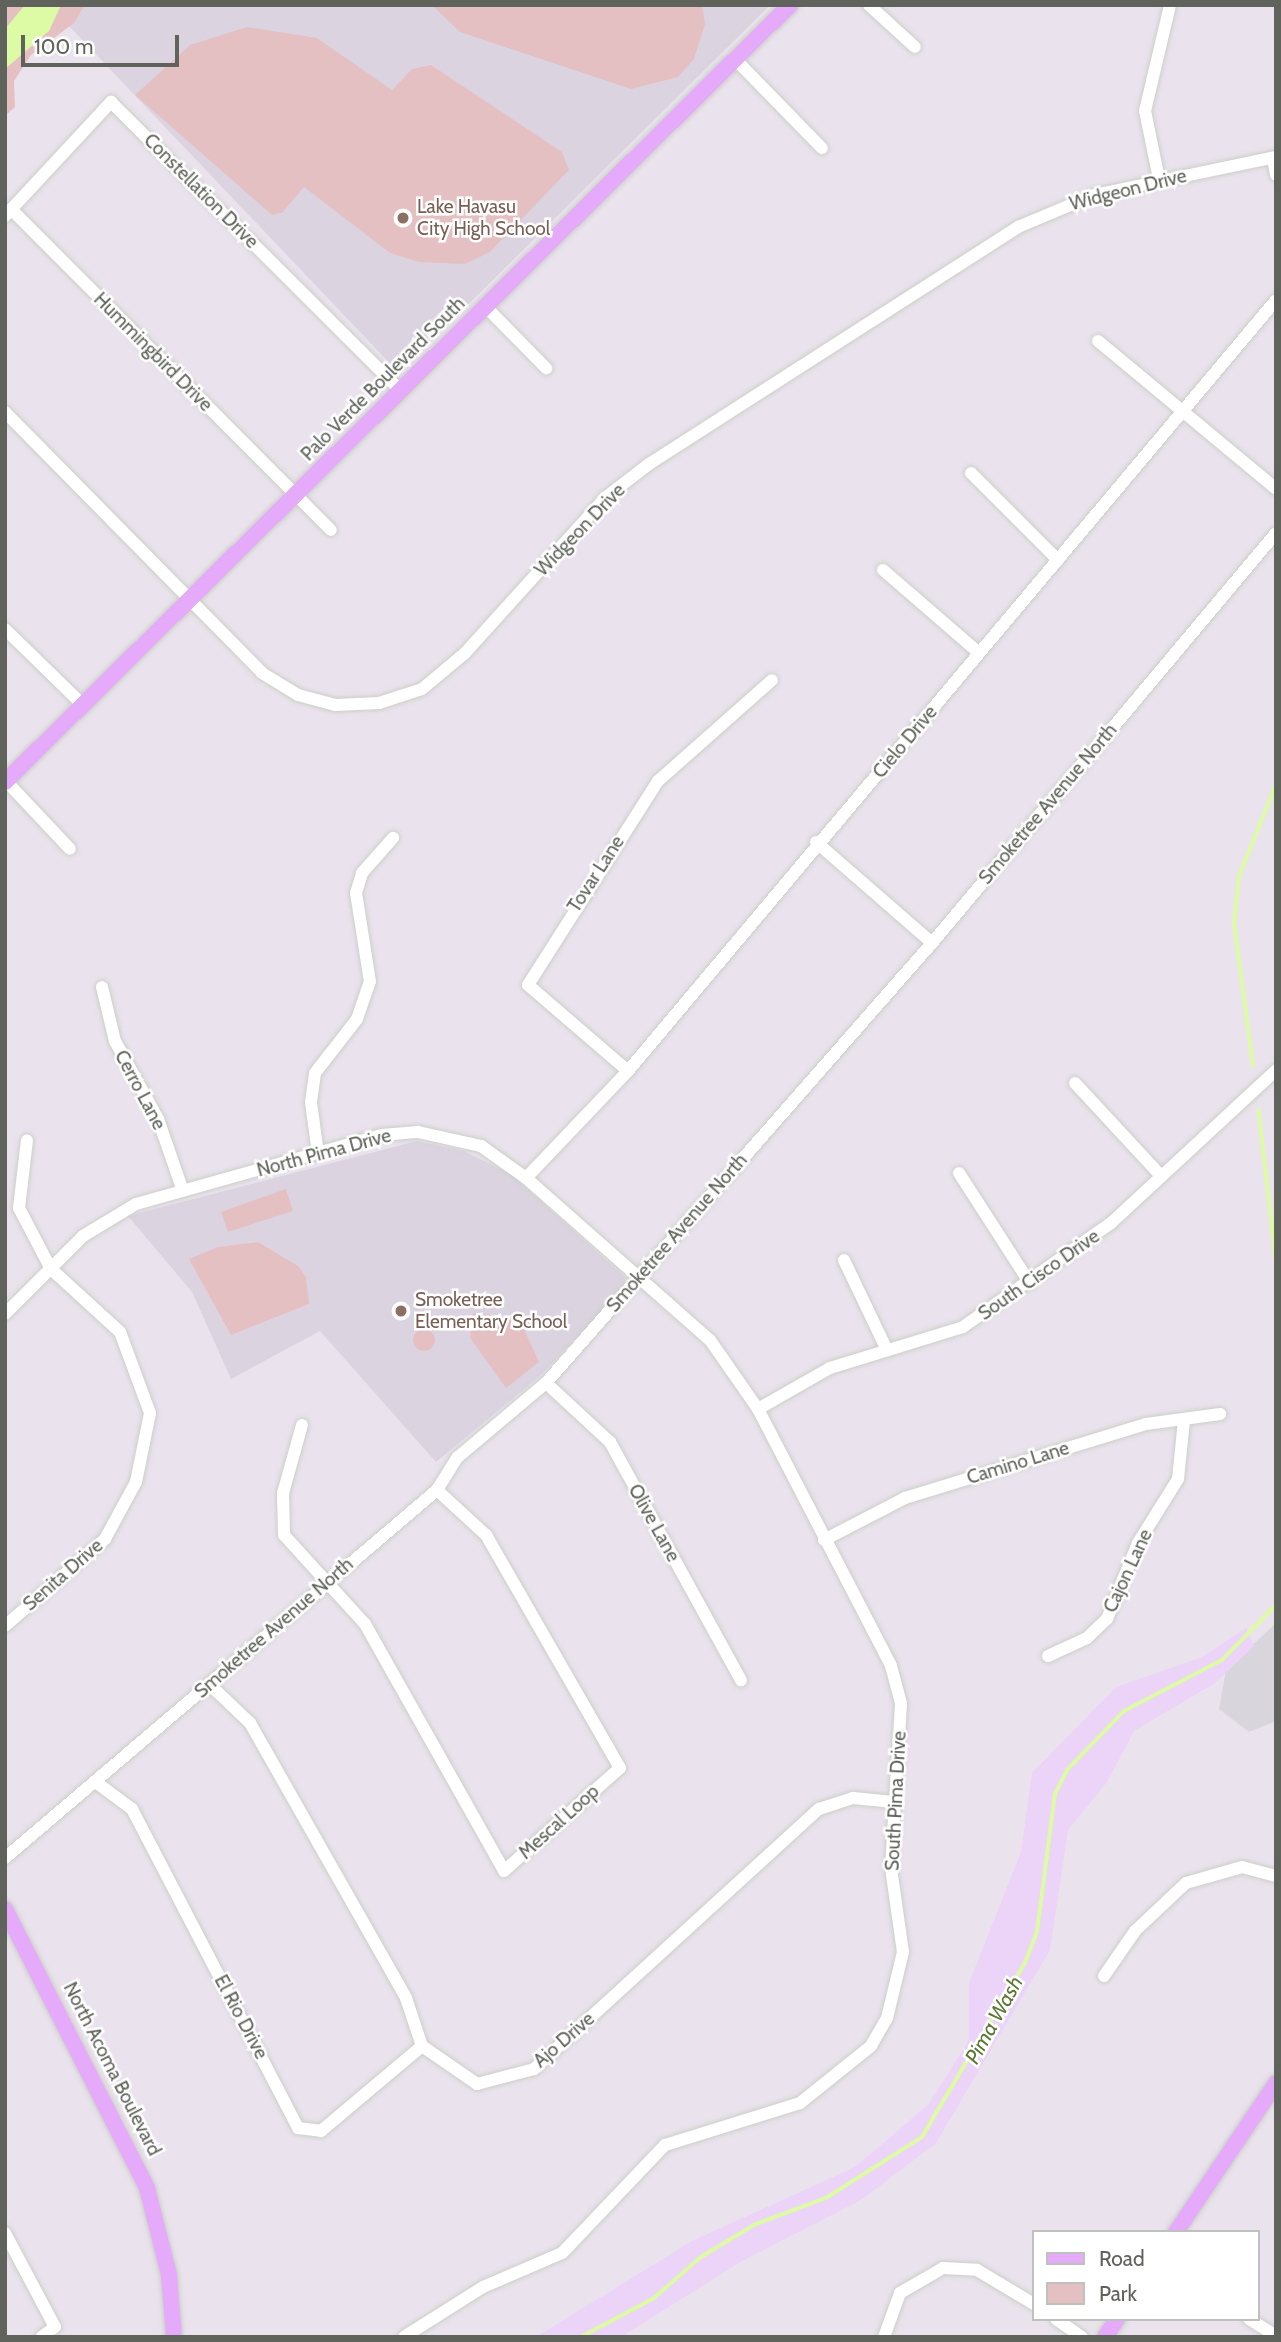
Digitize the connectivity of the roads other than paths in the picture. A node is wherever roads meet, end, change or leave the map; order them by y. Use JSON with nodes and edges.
{"nodes":[{"id":1,"x":790,"y":5,"type":"edge"},
{"id":2,"x":869,"y":5,"type":"edge"},
{"id":3,"x":1170,"y":5,"type":"edge"},
{"id":4,"x":915,"y":47,"type":"dead end"},
{"id":5,"x":736,"y":60,"type":"junction"},
{"id":6,"x":822,"y":148,"type":"dead end"},
{"id":7,"x":1274,"y":158,"type":"edge"},
{"id":8,"x":1276,"y":175,"type":"edge"},
{"id":9,"x":1158,"y":179,"type":"junction"},
{"id":10,"x":8,"y":213,"type":"edge"},
{"id":11,"x":1276,"y":300,"type":"edge"},
{"id":12,"x":486,"y":307,"type":"junction"},
{"id":13,"x":1098,"y":341,"type":"dead end"},
{"id":14,"x":546,"y":368,"type":"dead end"},
{"id":15,"x":401,"y":391,"type":"junction"},
{"id":16,"x":1182,"y":409,"type":"junction"},
{"id":17,"x":5,"y":412,"type":"edge"},
{"id":18,"x":971,"y":473,"type":"dead end"},
{"id":19,"x":1276,"y":489,"type":"edge"},
{"id":20,"x":295,"y":495,"type":"junction"},
{"id":21,"x":331,"y":530,"type":"dead end"},
{"id":22,"x":1276,"y":533,"type":"edge"},
{"id":23,"x":1058,"y":559,"type":"junction"},
{"id":24,"x":883,"y":570,"type":"dead end"},
{"id":25,"x":190,"y":600,"type":"junction"},
{"id":26,"x":5,"y":629,"type":"edge"},
{"id":27,"x":977,"y":650,"type":"junction"},
{"id":28,"x":772,"y":680,"type":"dead end"},
{"id":29,"x":83,"y":705,"type":"junction"},
{"id":30,"x":6,"y":782,"type":"edge"},
{"id":31,"x":393,"y":838,"type":"dead end"},
{"id":32,"x":816,"y":842,"type":"junction"},
{"id":33,"x":70,"y":849,"type":"dead end"},
{"id":34,"x":932,"y":943,"type":"junction"},
{"id":35,"x":102,"y":987,"type":"dead end"},
{"id":36,"x":1276,"y":1070,"type":"edge"},
{"id":37,"x":628,"y":1071,"type":"junction"},
{"id":38,"x":1075,"y":1083,"type":"dead end"},
{"id":39,"x":27,"y":1140,"type":"dead end"},
{"id":40,"x":318,"y":1154,"type":"junction"},
{"id":41,"x":959,"y":1173,"type":"dead end"},
{"id":42,"x":1161,"y":1176,"type":"junction"},
{"id":43,"x":526,"y":1178,"type":"junction"},
{"id":44,"x":184,"y":1191,"type":"junction"},
{"id":45,"x":845,"y":1260,"type":"dead end"},
{"id":46,"x":51,"y":1269,"type":"junction"},
{"id":47,"x":640,"y":1275,"type":"junction"},
{"id":48,"x":1030,"y":1283,"type":"junction"},
{"id":49,"x":5,"y":1314,"type":"edge"},
{"id":50,"x":887,"y":1350,"type":"junction"},
{"id":51,"x":546,"y":1383,"type":"junction"},
{"id":52,"x":758,"y":1409,"type":"junction"},
{"id":53,"x":1220,"y":1414,"type":"dead end"},
{"id":54,"x":1184,"y":1420,"type":"junction"},
{"id":55,"x":302,"y":1425,"type":"dead end"},
{"id":56,"x":437,"y":1490,"type":"junction"},
{"id":57,"x":824,"y":1540,"type":"junction"},
{"id":58,"x":324,"y":1581,"type":"junction"},
{"id":59,"x":5,"y":1626,"type":"edge"},
{"id":60,"x":1048,"y":1656,"type":"dead end"},
{"id":61,"x":741,"y":1680,"type":"dead end"},
{"id":62,"x":209,"y":1684,"type":"junction"},
{"id":63,"x":97,"y":1783,"type":"junction"},
{"id":64,"x":894,"y":1802,"type":"junction"},
{"id":65,"x":5,"y":1858,"type":"edge"},
{"id":66,"x":1276,"y":1877,"type":"edge"},
{"id":67,"x":5,"y":1909,"type":"edge"},
{"id":68,"x":1104,"y":1976,"type":"dead end"},
{"id":69,"x":422,"y":2046,"type":"junction"},
{"id":70,"x":1276,"y":2083,"type":"edge"},
{"id":71,"x":1271,"y":2101,"type":"edge"},
{"id":72,"x":1177,"y":2230,"type":"edge"},
{"id":73,"x":5,"y":2233,"type":"edge"},
{"id":74,"x":1032,"y":2303,"type":"edge"},
{"id":75,"x":1059,"y":2321,"type":"edge"},
{"id":76,"x":1116,"y":2321,"type":"edge"},
{"id":77,"x":1252,"y":2321,"type":"edge"},
{"id":78,"x":1276,"y":2336,"type":"edge"},
{"id":79,"x":41,"y":2337,"type":"edge"},
{"id":80,"x":174,"y":2337,"type":"edge"},
{"id":81,"x":404,"y":2337,"type":"edge"},
{"id":82,"x":884,"y":2337,"type":"edge"},
{"id":83,"x":1082,"y":2337,"type":"edge"},
{"id":84,"x":1105,"y":2337,"type":"edge"}],
"edges":[{"from":1,"to":5,"type":"main road","name":"Palo Verde Boulevard South"},
{"from":2,"to":4,"type":"street"},
{"from":3,"to":9,"type":"street"},
{"from":5,"to":6,"type":"street"},
{"from":5,"to":12,"type":"main road","name":"Palo Verde Boulevard South"},
{"from":7,"to":8,"type":"street"},
{"from":7,"to":9,"type":"street","name":"Widgeon Drive"},
{"from":9,"to":25,"type":"street","name":"Widgeon Drive"},
{"from":10,"to":15,"type":"street","name":"Constellation Drive"},
{"from":10,"to":20,"type":"street","name":"Hummingbird Drive"},
{"from":11,"to":16,"type":"street","name":"Cielo Drive"},
{"from":12,"to":14,"type":"street"},
{"from":12,"to":15,"type":"main road","name":"Palo Verde Boulevard South"},
{"from":13,"to":16,"type":"street"},
{"from":15,"to":20,"type":"main road","name":"Palo Verde Boulevard South"},
{"from":16,"to":19,"type":"street"},
{"from":16,"to":23,"type":"street","name":"Cielo Drive"},
{"from":17,"to":25,"type":"street","name":"Widgeon Drive"},
{"from":18,"to":23,"type":"street"},
{"from":20,"to":21,"type":"street","name":"Hummingbird Drive"},
{"from":20,"to":25,"type":"main road","name":"Palo Verde Boulevard South"},
{"from":22,"to":34,"type":"street","name":"Smoketree Avenue North"},
{"from":23,"to":27,"type":"street","name":"Cielo Drive"},
{"from":24,"to":27,"type":"street"},
{"from":25,"to":29,"type":"main road","name":"Palo Verde Boulevard South"},
{"from":26,"to":29,"type":"street"},
{"from":27,"to":32,"type":"street","name":"Cielo Drive"},
{"from":28,"to":37,"type":"street","name":"Tovar Lane"},
{"from":29,"to":30,"type":"main road","name":"Palo Verde Boulevard South"},
{"from":30,"to":33,"type":"street"},
{"from":31,"to":40,"type":"street"},
{"from":32,"to":34,"type":"street"},
{"from":32,"to":37,"type":"street","name":"Cielo Drive"},
{"from":34,"to":47,"type":"street","name":"Smoketree Avenue North"},
{"from":35,"to":44,"type":"street","name":"Cerro Lane"},
{"from":36,"to":42,"type":"street","name":"South Cisco Drive"},
{"from":37,"to":43,"type":"street","name":"Cielo Drive"},
{"from":38,"to":42,"type":"street"},
{"from":39,"to":46,"type":"street","name":"Senita Drive"},
{"from":40,"to":43,"type":"street","name":"North Pima Drive"},
{"from":40,"to":44,"type":"street","name":"North Pima Drive"},
{"from":41,"to":48,"type":"street"},
{"from":42,"to":48,"type":"street","name":"South Cisco Drive"},
{"from":43,"to":47,"type":"street","name":"North Pima Drive"},
{"from":44,"to":46,"type":"street","name":"North Pima Drive"},
{"from":45,"to":50,"type":"street"},
{"from":46,"to":49,"type":"street","name":"North Pima Drive"},
{"from":46,"to":59,"type":"street","name":"Senita Drive"},
{"from":47,"to":51,"type":"street","name":"Smoketree Avenue North"},
{"from":47,"to":52,"type":"street","name":"South Pima Drive"},
{"from":48,"to":50,"type":"street","name":"South Cisco Drive"},
{"from":50,"to":52,"type":"street","name":"South Cisco Drive"},
{"from":51,"to":56,"type":"street","name":"Smoketree Avenue North"},
{"from":51,"to":61,"type":"street","name":"Olive Lane"},
{"from":52,"to":57,"type":"street","name":"South Pima Drive"},
{"from":53,"to":54,"type":"street","name":"Camino Lane"},
{"from":54,"to":57,"type":"street","name":"Camino Lane"},
{"from":54,"to":60,"type":"street","name":"Cajon Lane"},
{"from":55,"to":58,"type":"street"},
{"from":56,"to":58,"type":"street","name":"Smoketree Avenue North"},
{"from":56,"to":58,"type":"street","name":"Mescal Loop"},
{"from":57,"to":64,"type":"street","name":"South Pima Drive"},
{"from":58,"to":62,"type":"street","name":"Smoketree Avenue North"},
{"from":62,"to":63,"type":"street","name":"Smoketree Avenue North"},
{"from":62,"to":69,"type":"street"},
{"from":63,"to":65,"type":"street","name":"Smoketree Avenue North"},
{"from":63,"to":69,"type":"street","name":"El Rio Drive"},
{"from":64,"to":69,"type":"street","name":"Ajo Drive"},
{"from":64,"to":81,"type":"street","name":"South Pima Drive"},
{"from":66,"to":68,"type":"street"},
{"from":67,"to":80,"type":"main road","name":"North Acoma Boulevard"},
{"from":70,"to":71,"type":"main road"},
{"from":71,"to":72,"type":"main road"},
{"from":73,"to":79,"type":"street"},
{"from":74,"to":82,"type":"street"},
{"from":75,"to":83,"type":"street"},
{"from":76,"to":84,"type":"main road"},
{"from":77,"to":78,"type":"street"}]}
